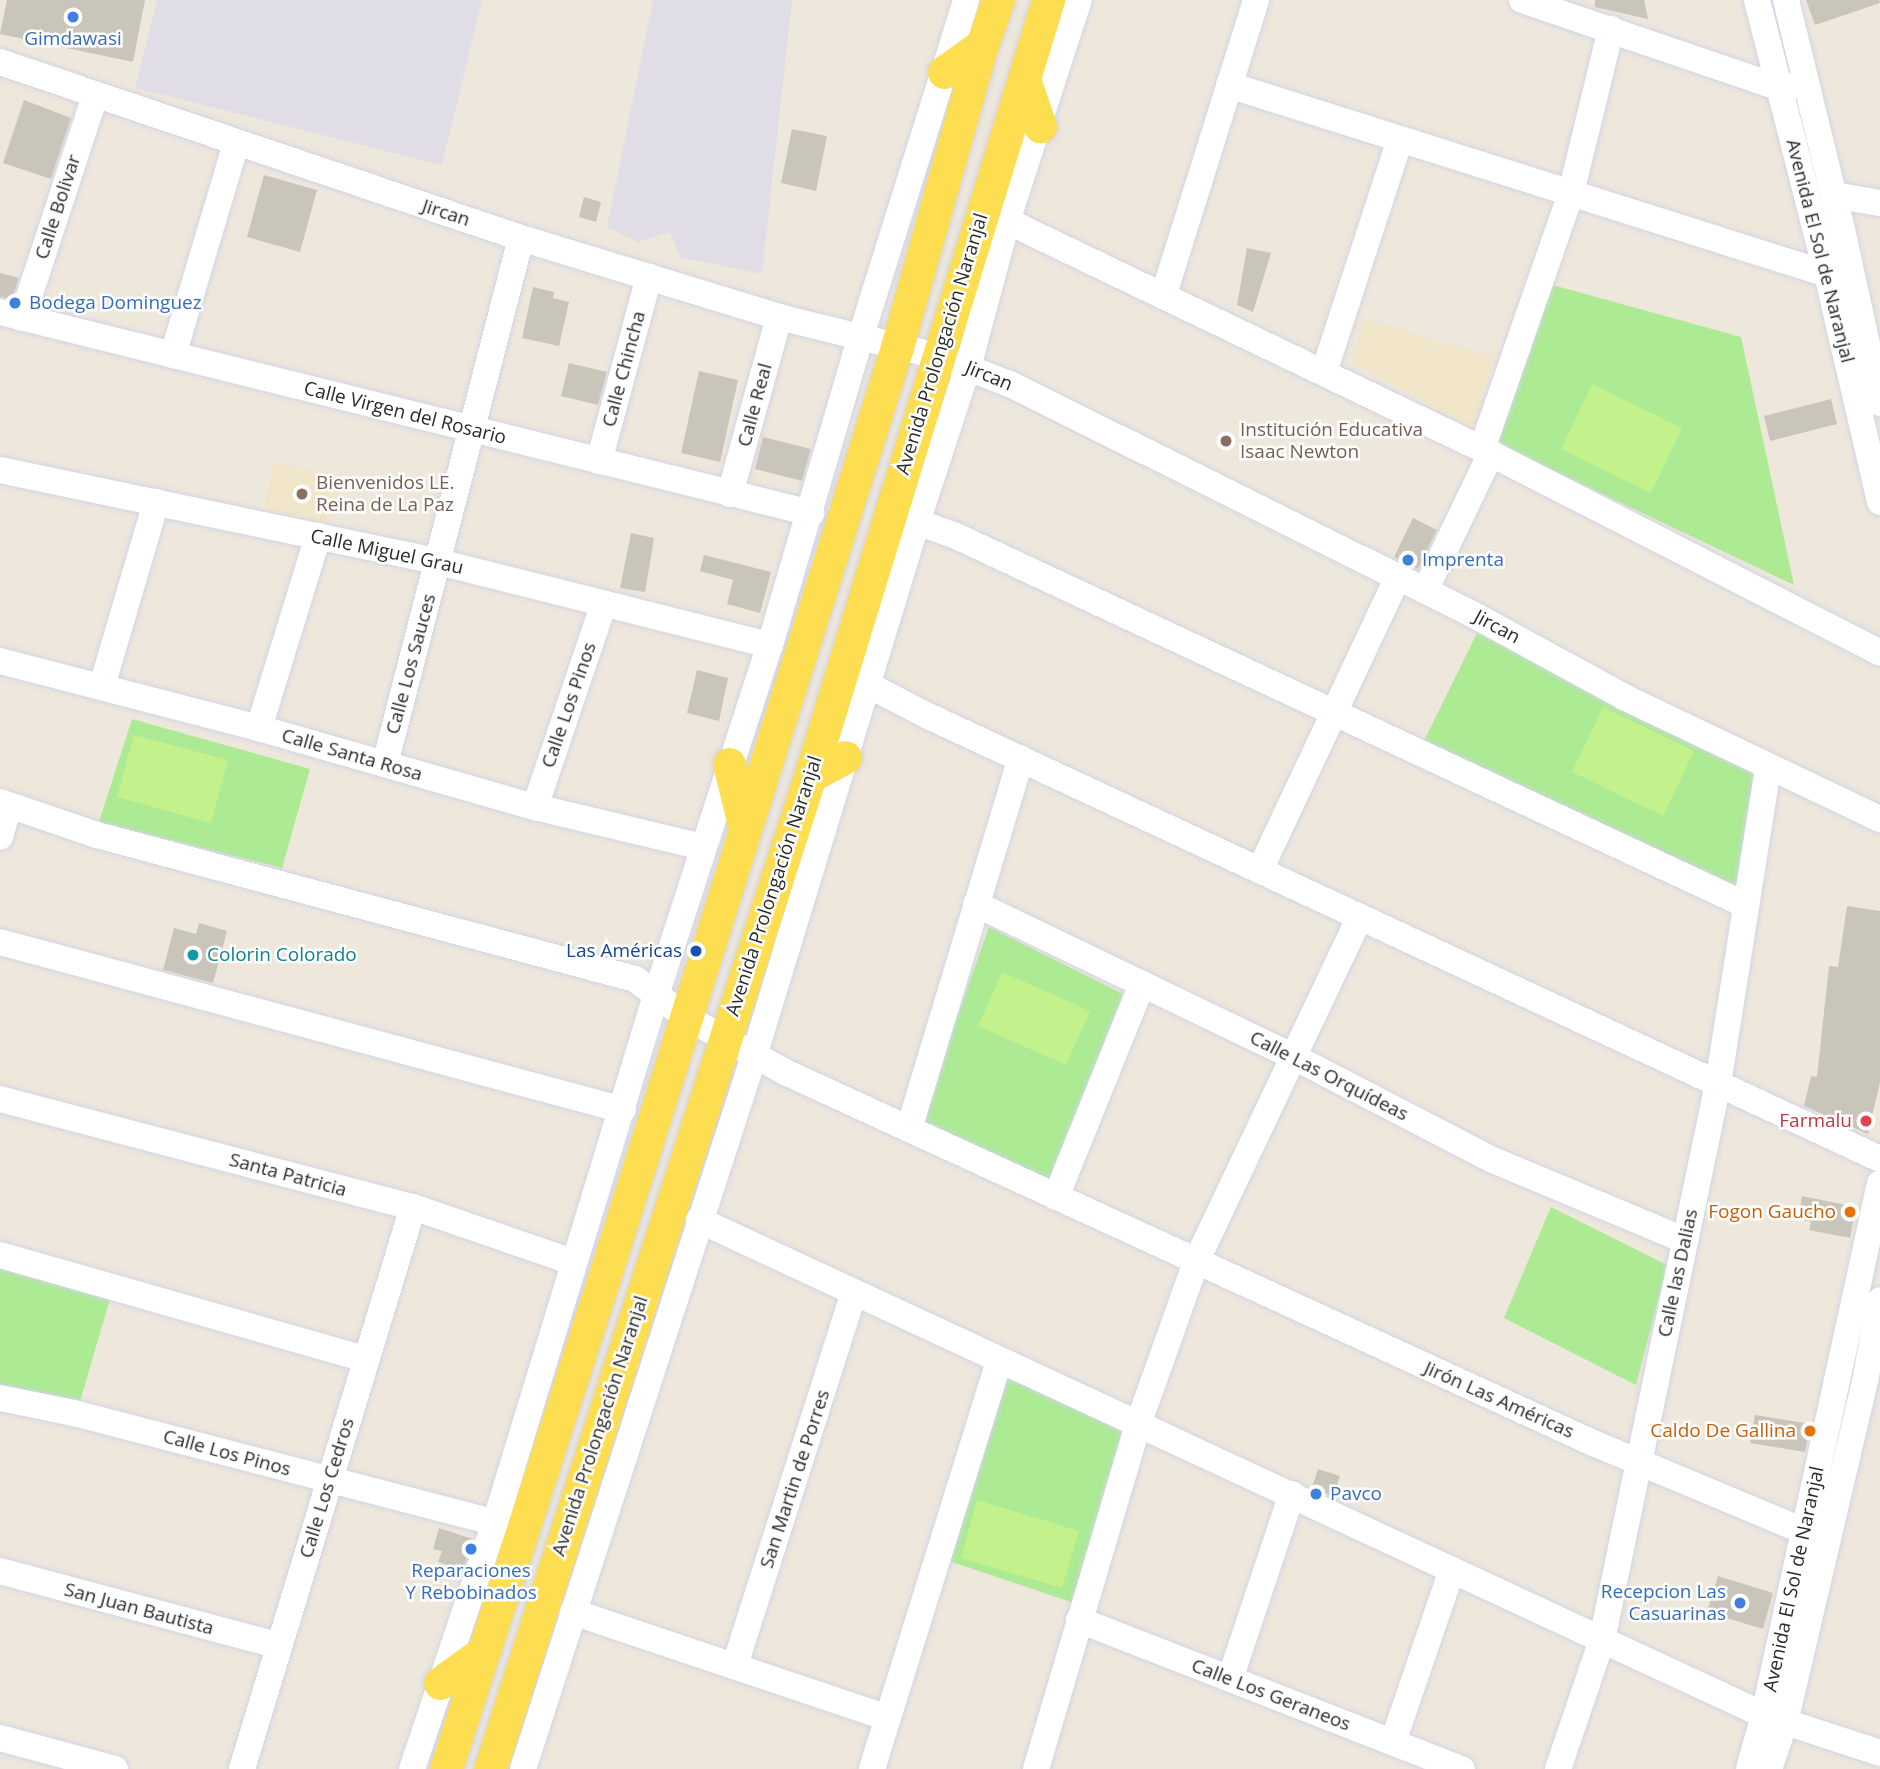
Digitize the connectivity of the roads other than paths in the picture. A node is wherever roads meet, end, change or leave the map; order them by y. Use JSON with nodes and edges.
{"nodes":[{"id":1,"x":966,"y":0,"type":"edge"},
{"id":2,"x":998,"y":0,"type":"edge"},
{"id":3,"x":1048,"y":0,"type":"edge"},
{"id":4,"x":1079,"y":0,"type":"edge"},
{"id":5,"x":1256,"y":0,"type":"edge"},
{"id":6,"x":1522,"y":0,"type":"edge"},
{"id":7,"x":1757,"y":0,"type":"edge"},
{"id":8,"x":1786,"y":0,"type":"edge"},
{"id":9,"x":1582,"y":10,"type":"edge"},
{"id":10,"x":1611,"y":29,"type":"junction"},
{"id":11,"x":982,"y":45,"type":"junction"},
{"id":12,"x":0,"y":62,"type":"edge"},
{"id":13,"x":944,"y":72,"type":"junction"},
{"id":14,"x":1024,"y":79,"type":"junction"},
{"id":15,"x":1807,"y":83,"type":"junction"},
{"id":16,"x":1229,"y":85,"type":"junction"},
{"id":17,"x":1780,"y":88,"type":"junction"},
{"id":18,"x":95,"y":96,"type":"junction"},
{"id":19,"x":1040,"y":126,"type":"junction"},
{"id":20,"x":1400,"y":139,"type":"junction"},
{"id":21,"x":236,"y":143,"type":"junction"},
{"id":22,"x":1571,"y":193,"type":"junction"},
{"id":23,"x":1834,"y":195,"type":"junction"},
{"id":24,"x":1880,"y":203,"type":"edge"},
{"id":25,"x":1007,"y":221,"type":"junction"},
{"id":26,"x":521,"y":238,"type":"junction"},
{"id":27,"x":1827,"y":274,"type":"junction"},
{"id":28,"x":649,"y":277,"type":"junction"},
{"id":29,"x":1164,"y":293,"type":"junction"},
{"id":30,"x":11,"y":315,"type":"edge"},
{"id":31,"x":779,"y":317,"type":"junction"},
{"id":32,"x":861,"y":336,"type":"junction"},
{"id":33,"x":897,"y":347,"type":"junction"},
{"id":34,"x":173,"y":355,"type":"junction"},
{"id":35,"x":937,"y":356,"type":"junction"},
{"id":36,"x":968,"y":367,"type":"junction"},
{"id":37,"x":1324,"y":372,"type":"junction"},
{"id":38,"x":1877,"y":372,"type":"edge"},
{"id":39,"x":1880,"y":403,"type":"edge"},
{"id":40,"x":471,"y":429,"type":"junction"},
{"id":41,"x":1487,"y":451,"type":"junction"},
{"id":42,"x":599,"y":461,"type":"junction"},
{"id":43,"x":0,"y":470,"type":"edge"},
{"id":44,"x":730,"y":494,"type":"junction"},
{"id":45,"x":156,"y":502,"type":"junction"},
{"id":46,"x":1880,"y":502,"type":"edge"},
{"id":47,"x":811,"y":513,"type":"junction"},
{"id":48,"x":917,"y":522,"type":"junction"},
{"id":49,"x":318,"y":536,"type":"junction"},
{"id":50,"x":439,"y":562,"type":"junction"},
{"id":51,"x":1398,"y":577,"type":"junction"},
{"id":52,"x":1425,"y":591,"type":"junction"},
{"id":53,"x":604,"y":603,"type":"junction"},
{"id":54,"x":770,"y":645,"type":"junction"},
{"id":55,"x":1880,"y":653,"type":"edge"},
{"id":56,"x":0,"y":661,"type":"edge"},
{"id":57,"x":868,"y":685,"type":"junction"},
{"id":58,"x":102,"y":686,"type":"junction"},
{"id":59,"x":1334,"y":713,"type":"junction"},
{"id":60,"x":259,"y":729,"type":"junction"},
{"id":61,"x":845,"y":757,"type":"junction"},
{"id":62,"x":1021,"y":759,"type":"junction"},
{"id":63,"x":384,"y":764,"type":"junction"},
{"id":64,"x":729,"y":764,"type":"junction"},
{"id":65,"x":1768,"y":768,"type":"junction"},
{"id":66,"x":810,"y":776,"type":"junction"},
{"id":67,"x":5,"y":804,"type":"edge"},
{"id":68,"x":535,"y":807,"type":"junction"},
{"id":69,"x":1880,"y":819,"type":"edge"},
{"id":70,"x":745,"y":828,"type":"junction"},
{"id":71,"x":0,"y":837,"type":"edge"},
{"id":72,"x":703,"y":847,"type":"junction"},
{"id":73,"x":1260,"y":870,"type":"junction"},
{"id":74,"x":976,"y":904,"type":"junction"},
{"id":75,"x":1746,"y":905,"type":"junction"},
{"id":76,"x":1360,"y":917,"type":"junction"},
{"id":77,"x":0,"y":942,"type":"edge"},
{"id":78,"x":1142,"y":984,"type":"junction"},
{"id":79,"x":657,"y":992,"type":"junction"},
{"id":80,"x":686,"y":1017,"type":"junction"},
{"id":81,"x":725,"y":1037,"type":"junction"},
{"id":82,"x":754,"y":1056,"type":"junction"},
{"id":83,"x":1292,"y":1056,"type":"junction"},
{"id":84,"x":1718,"y":1084,"type":"junction"},
{"id":85,"x":0,"y":1099,"type":"edge"},
{"id":86,"x":623,"y":1110,"type":"junction"},
{"id":87,"x":909,"y":1129,"type":"junction"},
{"id":88,"x":1880,"y":1159,"type":"edge"},
{"id":89,"x":1880,"y":1184,"type":"edge"},
{"id":90,"x":1056,"y":1197,"type":"junction"},
{"id":91,"x":413,"y":1207,"type":"junction"},
{"id":92,"x":699,"y":1220,"type":"junction"},
{"id":93,"x":1684,"y":1240,"type":"junction"},
{"id":94,"x":0,"y":1255,"type":"edge"},
{"id":95,"x":573,"y":1262,"type":"junction"},
{"id":96,"x":1196,"y":1262,"type":"junction"},
{"id":97,"x":854,"y":1293,"type":"junction"},
{"id":98,"x":1880,"y":1300,"type":"edge"},
{"id":99,"x":366,"y":1359,"type":"junction"},
{"id":100,"x":999,"y":1360,"type":"junction"},
{"id":101,"x":0,"y":1398,"type":"edge"},
{"id":102,"x":1139,"y":1422,"type":"junction"},
{"id":103,"x":1639,"y":1462,"type":"junction"},
{"id":104,"x":330,"y":1480,"type":"junction"},
{"id":105,"x":1292,"y":1494,"type":"junction"},
{"id":106,"x":495,"y":1523,"type":"junction"},
{"id":107,"x":1804,"y":1531,"type":"junction"},
{"id":108,"x":1452,"y":1570,"type":"junction"},
{"id":109,"x":0,"y":1571,"type":"edge"},
{"id":110,"x":573,"y":1612,"type":"junction"},
{"id":111,"x":1079,"y":1620,"type":"junction"},
{"id":112,"x":1602,"y":1640,"type":"junction"},
{"id":113,"x":279,"y":1646,"type":"junction"},
{"id":114,"x":484,"y":1651,"type":"junction"},
{"id":115,"x":735,"y":1665,"type":"junction"},
{"id":116,"x":1230,"y":1679,"type":"junction"},
{"id":117,"x":440,"y":1683,"type":"junction"},
{"id":118,"x":888,"y":1718,"type":"junction"},
{"id":119,"x":1774,"y":1719,"type":"junction"},
{"id":120,"x":0,"y":1738,"type":"edge"},
{"id":121,"x":1392,"y":1742,"type":"junction"},
{"id":122,"x":1880,"y":1753,"type":"edge"},
{"id":123,"x":54,"y":1761,"type":"edge"},
{"id":124,"x":115,"y":1769,"type":"edge"},
{"id":125,"x":242,"y":1769,"type":"edge"},
{"id":126,"x":412,"y":1769,"type":"edge"},
{"id":127,"x":446,"y":1769,"type":"edge"},
{"id":128,"x":490,"y":1769,"type":"edge"},
{"id":129,"x":524,"y":1769,"type":"edge"},
{"id":130,"x":872,"y":1769,"type":"edge"},
{"id":131,"x":1036,"y":1769,"type":"edge"},
{"id":132,"x":1462,"y":1769,"type":"edge"},
{"id":133,"x":1559,"y":1769,"type":"edge"},
{"id":134,"x":1749,"y":1769,"type":"edge"},
{"id":135,"x":1769,"y":1769,"type":"edge"}],
"edges":[{"from":1,"to":13,"type":"street"},
{"from":2,"to":11,"type":"main road"},
{"from":3,"to":14,"type":"main road","name":"Avenida Prolongación Naranjal"},
{"from":4,"to":19,"type":"street","name":"Avenida Prolongación Naranjal"},
{"from":5,"to":16,"type":"street"},
{"from":6,"to":9,"type":"street"},
{"from":7,"to":17,"type":"street","name":"Avenida El Sol de Naranjal"},
{"from":8,"to":15,"type":"street","name":"Avenida El Sol de Naranjal"},
{"from":9,"to":10,"type":"street"},
{"from":10,"to":17,"type":"street"},
{"from":10,"to":22,"type":"street"},
{"from":11,"to":13,"type":"main road"},
{"from":11,"to":33,"type":"main road"},
{"from":12,"to":18,"type":"street","name":"Jircan"},
{"from":13,"to":32,"type":"street"},
{"from":14,"to":19,"type":"main road"},
{"from":14,"to":35,"type":"main road","name":"Avenida Prolongación Naranjal"},
{"from":15,"to":17,"type":"street"},
{"from":15,"to":23,"type":"street","name":"Avenida El Sol de Naranjal"},
{"from":16,"to":20,"type":"street"},
{"from":16,"to":29,"type":"street"},
{"from":17,"to":27,"type":"street","name":"Avenida El Sol de Naranjal"},
{"from":18,"to":21,"type":"street","name":"Jircan"},
{"from":18,"to":30,"type":"street","name":"Calle Bolivar"},
{"from":19,"to":25,"type":"street","name":"Avenida Prolongación Naranjal"},
{"from":20,"to":22,"type":"street"},
{"from":20,"to":37,"type":"street"},
{"from":21,"to":26,"type":"street","name":"Jircan"},
{"from":21,"to":34,"type":"street"},
{"from":22,"to":27,"type":"street"},
{"from":22,"to":41,"type":"street"},
{"from":23,"to":24,"type":"street"},
{"from":23,"to":38,"type":"street","name":"Avenida El Sol de Naranjal"},
{"from":25,"to":29,"type":"street"},
{"from":25,"to":36,"type":"street","name":"Avenida Prolongación Naranjal"},
{"from":26,"to":28,"type":"street","name":"Jircan"},
{"from":26,"to":40,"type":"street","name":"Calle Los Sauces"},
{"from":27,"to":46,"type":"street","name":"Avenida El Sol de Naranjal"},
{"from":28,"to":31,"type":"street","name":"Jircan"},
{"from":28,"to":42,"type":"street","name":"Calle Chincha"},
{"from":29,"to":37,"type":"street"},
{"from":30,"to":34,"type":"street","name":"Calle Virgen del Rosario"},
{"from":31,"to":32,"type":"street","name":"Jircan"},
{"from":31,"to":44,"type":"street","name":"Calle Real"},
{"from":32,"to":33,"type":"street","name":"Jircan"},
{"from":32,"to":47,"type":"street"},
{"from":33,"to":35,"type":"street","name":"Jircan"},
{"from":33,"to":70,"type":"main road"},
{"from":34,"to":40,"type":"street","name":"Calle Virgen del Rosario"},
{"from":35,"to":36,"type":"street","name":"Jircan"},
{"from":35,"to":66,"type":"main road","name":"Avenida Prolongación Naranjal"},
{"from":36,"to":48,"type":"street","name":"Avenida Prolongación Naranjal"},
{"from":36,"to":51,"type":"street","name":"Jircan"},
{"from":37,"to":41,"type":"street"},
{"from":38,"to":39,"type":"street","name":"Avenida El Sol de Naranjal"},
{"from":40,"to":42,"type":"street","name":"Calle Virgen del Rosario"},
{"from":40,"to":50,"type":"street","name":"Calle Los Sauces"},
{"from":41,"to":52,"type":"street"},
{"from":41,"to":55,"type":"street"},
{"from":42,"to":44,"type":"street","name":"Calle Virgen del Rosario"},
{"from":43,"to":45,"type":"street","name":"Calle Miguel Grau"},
{"from":44,"to":47,"type":"street","name":"Calle Virgen del Rosario"},
{"from":45,"to":49,"type":"street","name":"Calle Miguel Grau"},
{"from":45,"to":58,"type":"street"},
{"from":47,"to":54,"type":"street"},
{"from":48,"to":57,"type":"street","name":"Avenida Prolongación Naranjal"},
{"from":48,"to":59,"type":"street"},
{"from":49,"to":50,"type":"street","name":"Calle Miguel Grau"},
{"from":49,"to":60,"type":"street"},
{"from":50,"to":53,"type":"street","name":"Calle Miguel Grau"},
{"from":50,"to":63,"type":"street","name":"Calle Los Sauces"},
{"from":51,"to":52,"type":"street","name":"Jircan"},
{"from":51,"to":59,"type":"street"},
{"from":52,"to":65,"type":"street","name":"Jircan"},
{"from":53,"to":54,"type":"street","name":"Calle Miguel Grau"},
{"from":53,"to":68,"type":"street","name":"Calle Los Pinos"},
{"from":54,"to":64,"type":"street"},
{"from":56,"to":58,"type":"street","name":"Calle Santa Rosa"},
{"from":57,"to":61,"type":"street","name":"Avenida Prolongación Naranjal"},
{"from":57,"to":62,"type":"street"},
{"from":58,"to":60,"type":"street","name":"Calle Santa Rosa"},
{"from":59,"to":73,"type":"street"},
{"from":59,"to":75,"type":"street"},
{"from":60,"to":63,"type":"street","name":"Calle Santa Rosa"},
{"from":61,"to":66,"type":"main road"},
{"from":61,"to":82,"type":"street","name":"Avenida Prolongación Naranjal"},
{"from":62,"to":73,"type":"street"},
{"from":62,"to":74,"type":"street"},
{"from":63,"to":68,"type":"street","name":"Calle Santa Rosa"},
{"from":64,"to":70,"type":"main road"},
{"from":64,"to":72,"type":"street"},
{"from":65,"to":69,"type":"street","name":"Jircan"},
{"from":65,"to":75,"type":"street","name":"Calle las Dalias"},
{"from":66,"to":81,"type":"main road","name":"Avenida Prolongación Naranjal"},
{"from":67,"to":71,"type":"street"},
{"from":67,"to":79,"type":"street","name":"Jirón Las Américas"},
{"from":68,"to":72,"type":"street","name":"Calle Santa Rosa"},
{"from":70,"to":80,"type":"main road"},
{"from":72,"to":79,"type":"street"},
{"from":73,"to":76,"type":"street"},
{"from":74,"to":78,"type":"street","name":"Calle Las Orquídeas"},
{"from":74,"to":87,"type":"street"},
{"from":75,"to":84,"type":"street","name":"Calle las Dalias"},
{"from":76,"to":83,"type":"street"},
{"from":76,"to":84,"type":"street"},
{"from":77,"to":86,"type":"street"},
{"from":78,"to":83,"type":"street","name":"Calle Las Orquídeas"},
{"from":78,"to":90,"type":"street"},
{"from":79,"to":80,"type":"street","name":"Jirón Las Américas"},
{"from":79,"to":86,"type":"street"},
{"from":80,"to":81,"type":"street","name":"Jirón Las Américas"},
{"from":80,"to":114,"type":"main road"},
{"from":81,"to":82,"type":"street","name":"Jirón Las Américas"},
{"from":81,"to":128,"type":"main road","name":"Avenida Prolongación Naranjal"},
{"from":82,"to":87,"type":"street","name":"Jirón Las Américas"},
{"from":82,"to":92,"type":"street","name":"Avenida Prolongación Naranjal"},
{"from":83,"to":93,"type":"street","name":"Calle Las Orquídeas"},
{"from":83,"to":96,"type":"street"},
{"from":84,"to":88,"type":"street"},
{"from":84,"to":93,"type":"street","name":"Calle las Dalias"},
{"from":85,"to":91,"type":"street","name":"Santa Patricia"},
{"from":86,"to":95,"type":"street"},
{"from":87,"to":90,"type":"street","name":"Jirón Las Américas"},
{"from":89,"to":107,"type":"street","name":"Avenida El Sol de Naranjal"},
{"from":90,"to":96,"type":"street","name":"Jirón Las Américas"},
{"from":91,"to":95,"type":"street","name":"Santa Patricia"},
{"from":91,"to":99,"type":"street","name":"Calle Los Cedros"},
{"from":92,"to":97,"type":"street"},
{"from":92,"to":110,"type":"street","name":"Avenida Prolongación Naranjal"},
{"from":93,"to":103,"type":"street","name":"Calle las Dalias"},
{"from":94,"to":99,"type":"street"},
{"from":95,"to":106,"type":"street"},
{"from":96,"to":102,"type":"street"},
{"from":96,"to":103,"type":"street","name":"Jirón Las Américas"},
{"from":97,"to":100,"type":"street"},
{"from":97,"to":115,"type":"street","name":"San Martin de Porres"},
{"from":98,"to":119,"type":"street","name":"Avenida El Sol de Naranjal"},
{"from":99,"to":104,"type":"street","name":"Calle Los Cedros"},
{"from":100,"to":102,"type":"street"},
{"from":100,"to":118,"type":"street"},
{"from":101,"to":104,"type":"street","name":"Calle Los Pinos"},
{"from":102,"to":105,"type":"street"},
{"from":102,"to":111,"type":"street"},
{"from":103,"to":107,"type":"street","name":"Jirón Las Américas"},
{"from":103,"to":112,"type":"street","name":"Calle las Dalias"},
{"from":104,"to":106,"type":"street","name":"Calle Los Pinos"},
{"from":104,"to":113,"type":"street","name":"Calle Los Cedros"},
{"from":105,"to":108,"type":"street"},
{"from":105,"to":116,"type":"street"},
{"from":106,"to":117,"type":"street"},
{"from":107,"to":119,"type":"street","name":"Avenida El Sol de Naranjal"},
{"from":108,"to":112,"type":"street"},
{"from":108,"to":121,"type":"street"},
{"from":109,"to":113,"type":"street","name":"San Juan Bautista"},
{"from":110,"to":115,"type":"street"},
{"from":110,"to":129,"type":"street","name":"Avenida Prolongación Naranjal"},
{"from":111,"to":116,"type":"street","name":"Calle Los Geraneos"},
{"from":111,"to":131,"type":"street"},
{"from":112,"to":119,"type":"street"},
{"from":112,"to":133,"type":"street","name":"Calle las Dalias"},
{"from":113,"to":125,"type":"street","name":"Calle Los Cedros"},
{"from":114,"to":117,"type":"main road"},
{"from":114,"to":127,"type":"main road"},
{"from":115,"to":118,"type":"street"},
{"from":116,"to":121,"type":"street","name":"Calle Los Geraneos"},
{"from":117,"to":126,"type":"street"},
{"from":118,"to":130,"type":"street"},
{"from":119,"to":122,"type":"street"},
{"from":119,"to":134,"type":"street","name":"Avenida El Sol de Naranjal"},
{"from":119,"to":135,"type":"street","name":"Avenida El Sol de Naranjal"},
{"from":120,"to":123,"type":"street"},
{"from":121,"to":132,"type":"street","name":"Calle Los Geraneos"},
{"from":123,"to":124,"type":"street"}]}
